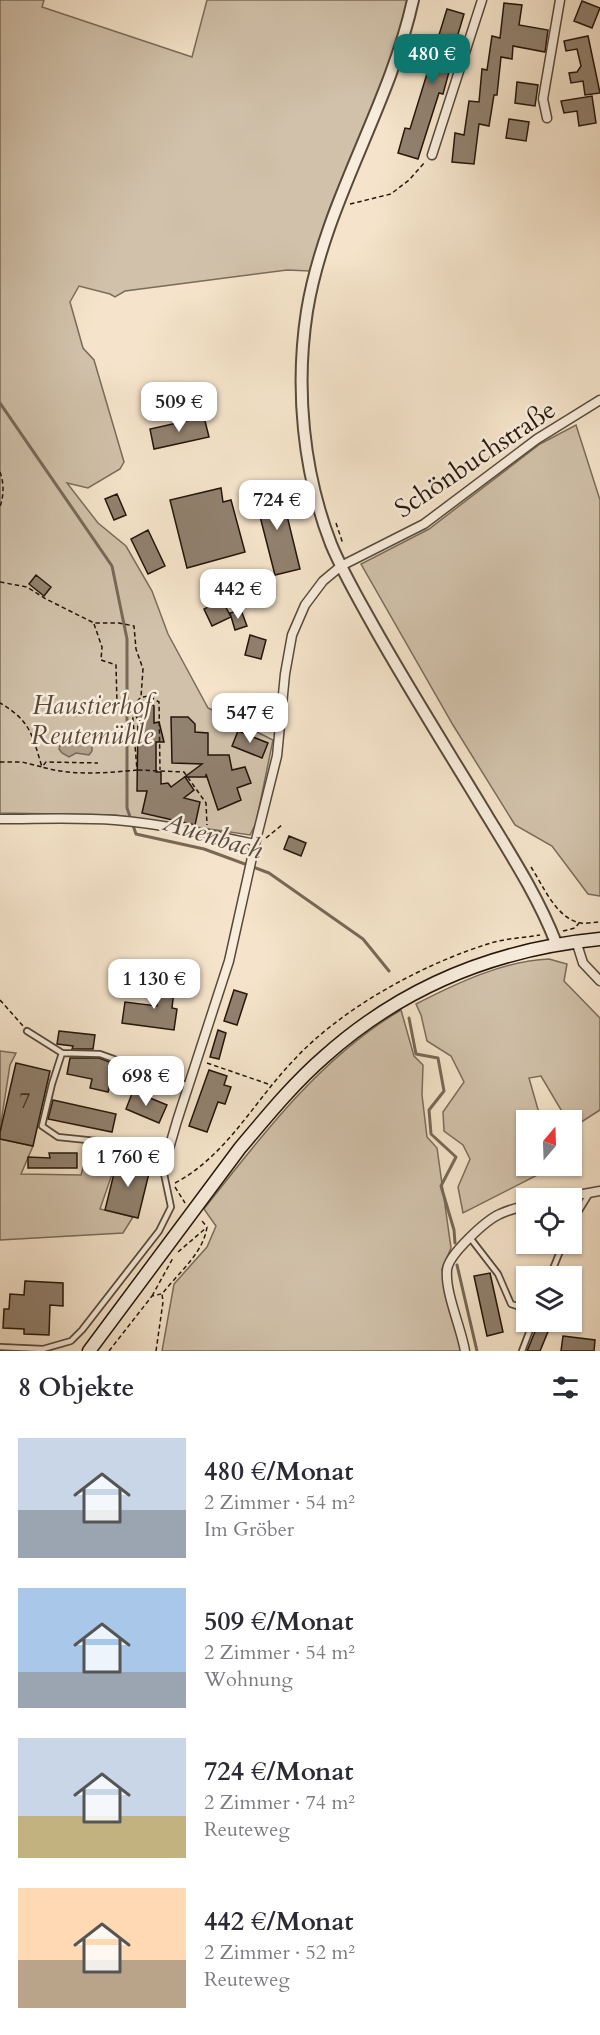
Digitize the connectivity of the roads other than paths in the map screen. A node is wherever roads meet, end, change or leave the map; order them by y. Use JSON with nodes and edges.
{"nodes":[{"id":1,"x":413,"y":0,"type":"edge"},
{"id":2,"x":482,"y":0,"type":"edge"},
{"id":3,"x":560,"y":0,"type":"edge"},
{"id":4,"x":547,"y":118,"type":"dead end"},
{"id":5,"x":432,"y":155,"type":"road end"},
{"id":6,"x":600,"y":400,"type":"edge"},
{"id":7,"x":341,"y":566,"type":"junction"},
{"id":8,"x":0,"y":819,"type":"edge"},
{"id":9,"x":255,"y":844,"type":"junction"},
{"id":10,"x":600,"y":939,"type":"edge"},
{"id":11,"x":576,"y":941,"type":"junction"},
{"id":12,"x":556,"y":944,"type":"junction"},
{"id":13,"x":600,"y":981,"type":"edge"},
{"id":14,"x":27,"y":1031,"type":"road end"},
{"id":15,"x":62,"y":1053,"type":"junction"},
{"id":16,"x":189,"y":1086,"type":"junction"},
{"id":17,"x":167,"y":1154,"type":"junction"},
{"id":18,"x":163,"y":1169,"type":"joint"},
{"id":19,"x":600,"y":1191,"type":"edge"},
{"id":20,"x":590,"y":1193,"type":"junction"},
{"id":21,"x":582,"y":1194,"type":"edge"},
{"id":22,"x":582,"y":1206,"type":"edge"},
{"id":23,"x":516,"y":1208,"type":"edge"},
{"id":24,"x":471,"y":1239,"type":"junction"},
{"id":25,"x":516,"y":1306,"type":"edge"},
{"id":26,"x":529,"y":1332,"type":"edge"},
{"id":27,"x":0,"y":1347,"type":"edge"},
{"id":28,"x":89,"y":1351,"type":"edge"},
{"id":29,"x":465,"y":1351,"type":"edge"},
{"id":30,"x":522,"y":1351,"type":"edge"}],
"edges":[{"from":1,"to":7,"type":"street"},
{"from":2,"to":5,"type":"street"},
{"from":3,"to":4,"type":"street"},
{"from":6,"to":7,"type":"street","name":"Schönbuchstraße"},
{"from":7,"to":9,"type":"street","name":"Schönbuchstraße"},
{"from":7,"to":12,"type":"street"},
{"from":8,"to":9,"type":"street"},
{"from":9,"to":16,"type":"street","name":"Schönbuchstraße"},
{"from":10,"to":11,"type":"main road"},
{"from":11,"to":12,"type":"main road"},
{"from":11,"to":13,"type":"street"},
{"from":12,"to":28,"type":"main road"},
{"from":14,"to":15,"type":"lane"},
{"from":15,"to":16,"type":"lane"},
{"from":15,"to":17,"type":"lane"},
{"from":16,"to":17,"type":"street","name":"Schönbuchstraße"},
{"from":17,"to":18,"type":"street","name":"Schönbuchstraße"},
{"from":18,"to":27,"type":"lane"},
{"from":19,"to":20,"type":"street"},
{"from":20,"to":21,"type":"street"},
{"from":20,"to":22,"type":"lane"},
{"from":23,"to":24,"type":"street"},
{"from":24,"to":25,"type":"lane"},
{"from":24,"to":29,"type":"street"},
{"from":26,"to":30,"type":"lane"}]}
